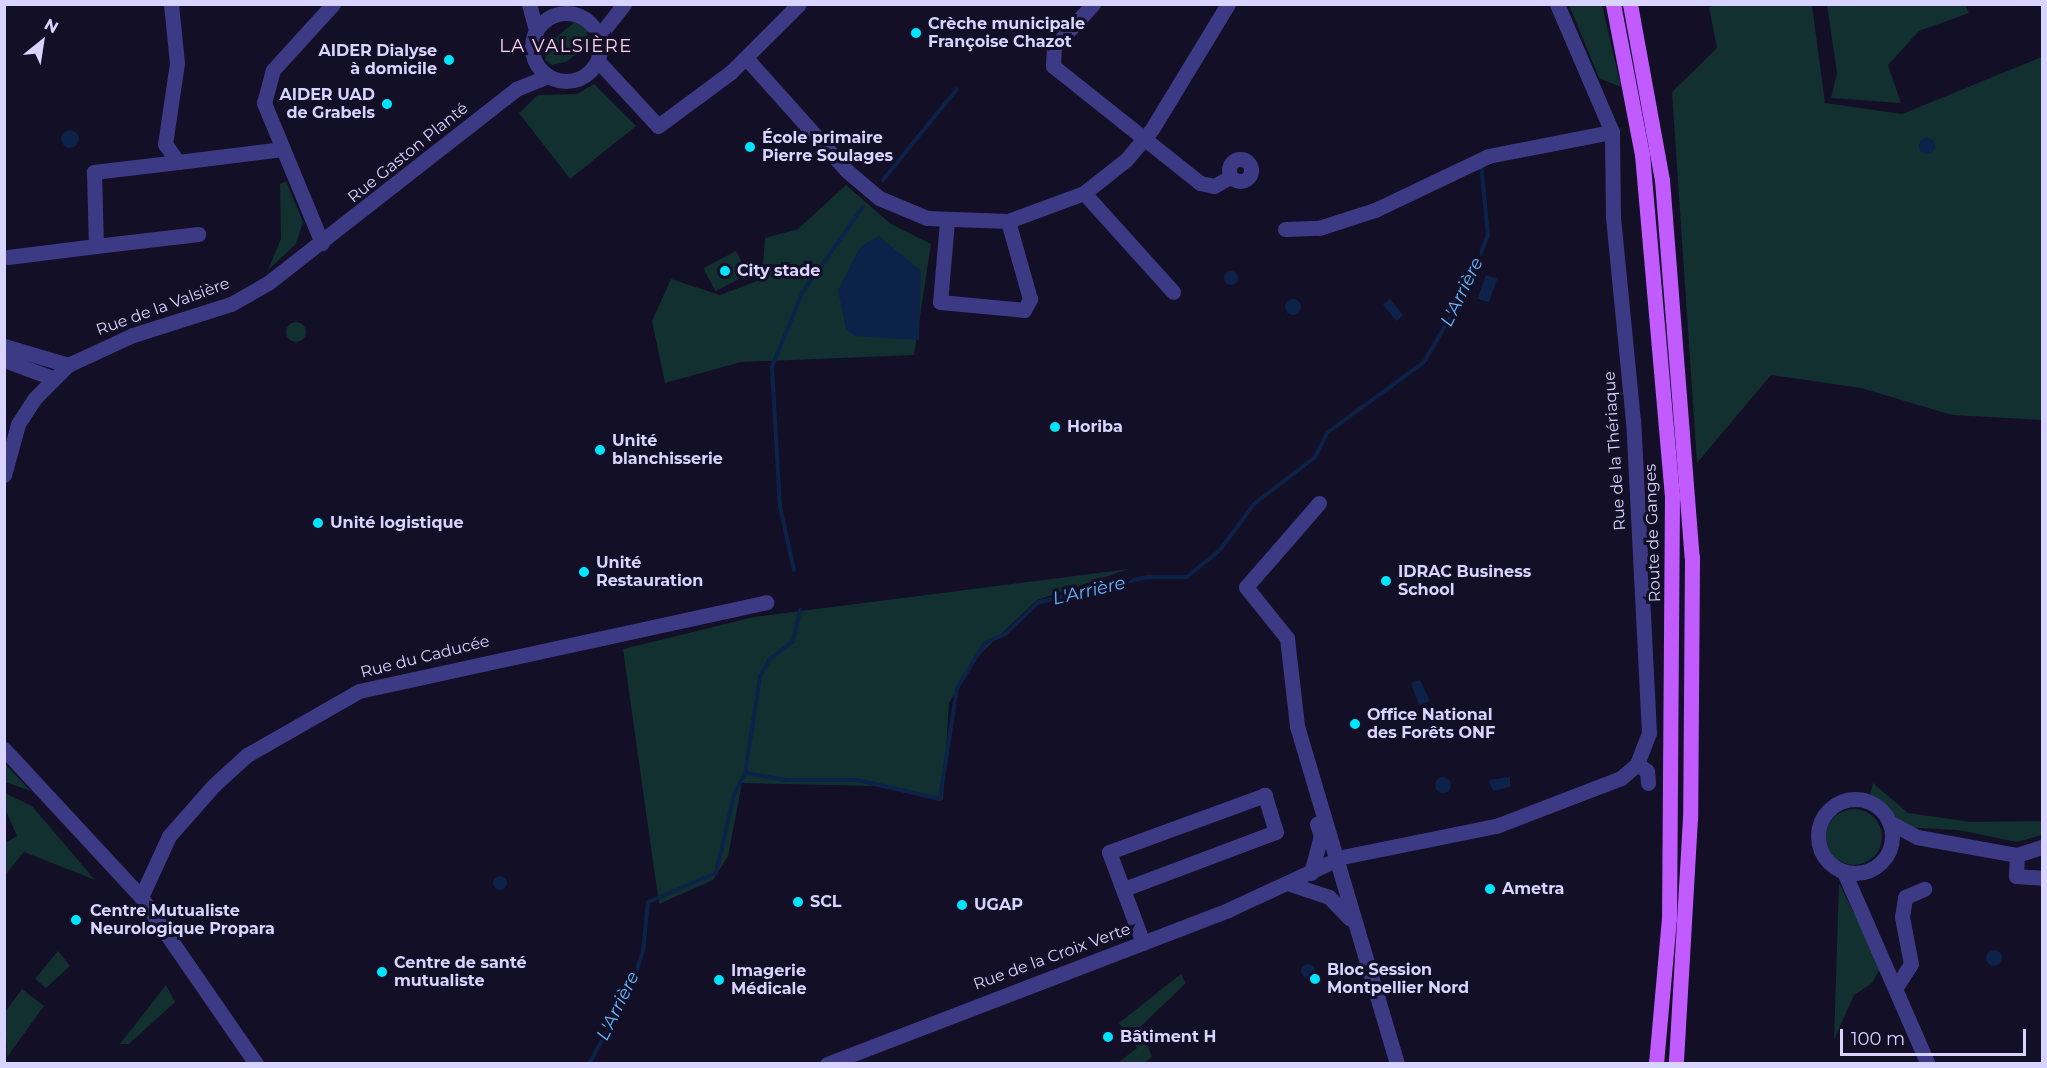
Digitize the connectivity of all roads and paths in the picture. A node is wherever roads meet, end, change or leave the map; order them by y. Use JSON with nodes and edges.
{"nodes":[{"id":1,"x":171,"y":4,"type":"edge"},
{"id":2,"x":333,"y":4,"type":"edge"},
{"id":3,"x":529,"y":4,"type":"edge"},
{"id":4,"x":799,"y":4,"type":"edge"},
{"id":5,"x":1093,"y":4,"type":"edge"},
{"id":6,"x":1228,"y":4,"type":"edge"},
{"id":7,"x":1557,"y":4,"type":"edge"},
{"id":8,"x":1613,"y":4,"type":"edge"},
{"id":9,"x":1630,"y":4,"type":"edge"},
{"id":10,"x":621,"y":7,"type":"edge"},
{"id":11,"x":548,"y":18,"type":"junction"},
{"id":12,"x":586,"y":18,"type":"junction"},
{"id":13,"x":536,"y":31,"type":"junction"},
{"id":14,"x":599,"y":36,"type":"junction"},
{"id":15,"x":746,"y":58,"type":"junction"},
{"id":16,"x":535,"y":60,"type":"junction"},
{"id":17,"x":593,"y":67,"type":"junction"},
{"id":18,"x":549,"y":76,"type":"junction"},
{"id":19,"x":516,"y":89,"type":"junction"},
{"id":20,"x":1612,"y":132,"type":"junction"},
{"id":21,"x":1145,"y":138,"type":"junction"},
{"id":22,"x":282,"y":149,"type":"junction"},
{"id":23,"x":178,"y":162,"type":"junction"},
{"id":24,"x":1230,"y":177,"type":"dead end"},
{"id":25,"x":1084,"y":193,"type":"junction"},
{"id":26,"x":947,"y":221,"type":"junction"},
{"id":27,"x":1008,"y":221,"type":"junction"},
{"id":28,"x":1285,"y":229,"type":"dead end"},
{"id":29,"x":198,"y":234,"type":"dead end"},
{"id":30,"x":322,"y":243,"type":"junction"},
{"id":31,"x":96,"y":246,"type":"junction"},
{"id":32,"x":8,"y":257,"type":"dead end"},
{"id":33,"x":1173,"y":292,"type":"dead end"},
{"id":34,"x":4,"y":346,"type":"edge"},
{"id":35,"x":4,"y":360,"type":"edge"},
{"id":36,"x":68,"y":365,"type":"junction"},
{"id":37,"x":53,"y":378,"type":"junction"},
{"id":38,"x":4,"y":475,"type":"edge"},
{"id":39,"x":1318,"y":503,"type":"dead end"},
{"id":40,"x":766,"y":602,"type":"dead end"},
{"id":41,"x":4,"y":749,"type":"edge"},
{"id":42,"x":1637,"y":764,"type":"junction"},
{"id":43,"x":1648,"y":783,"type":"dead end"},
{"id":44,"x":1316,"y":797,"type":"junction"},
{"id":45,"x":1888,"y":822,"type":"junction"},
{"id":46,"x":1917,"y":837,"type":"junction"},
{"id":47,"x":1890,"y":846,"type":"junction"},
{"id":48,"x":2043,"y":847,"type":"edge"},
{"id":49,"x":2017,"y":855,"type":"junction"},
{"id":50,"x":1337,"y":860,"type":"junction"},
{"id":51,"x":1866,"y":871,"type":"junction"},
{"id":52,"x":1844,"y":872,"type":"junction"},
{"id":53,"x":1311,"y":873,"type":"junction"},
{"id":54,"x":2043,"y":878,"type":"edge"},
{"id":55,"x":1290,"y":884,"type":"junction"},
{"id":56,"x":1924,"y":888,"type":"dead end"},
{"id":57,"x":1124,"y":889,"type":"junction"},
{"id":58,"x":141,"y":897,"type":"junction"},
{"id":59,"x":1859,"y":900,"type":"junction"},
{"id":60,"x":1351,"y":920,"type":"junction"},
{"id":61,"x":1143,"y":943,"type":"junction"},
{"id":62,"x":1896,"y":987,"type":"junction"},
{"id":63,"x":256,"y":1064,"type":"edge"},
{"id":64,"x":827,"y":1064,"type":"edge"},
{"id":65,"x":1397,"y":1064,"type":"edge"},
{"id":66,"x":1656,"y":1064,"type":"edge"},
{"id":67,"x":1676,"y":1064,"type":"edge"},
{"id":68,"x":1928,"y":1064,"type":"edge"}],
"edges":[{"from":1,"to":23,"type":"street"},
{"from":2,"to":22,"type":"street"},
{"from":3,"to":11,"type":"street"},
{"from":3,"to":13,"type":"street"},
{"from":4,"to":15,"type":"street"},
{"from":5,"to":21,"type":"street"},
{"from":6,"to":21,"type":"street"},
{"from":7,"to":20,"type":"street"},
{"from":8,"to":66,"type":"main road","name":"Route de Ganges"},
{"from":9,"to":67,"type":"main road"},
{"from":10,"to":12,"type":"street"},
{"from":10,"to":14,"type":"street"},
{"from":11,"to":12,"type":"street"},
{"from":11,"to":13,"type":"street"},
{"from":12,"to":14,"type":"street"},
{"from":13,"to":16,"type":"street"},
{"from":14,"to":17,"type":"street"},
{"from":15,"to":17,"type":"street"},
{"from":15,"to":26,"type":"street"},
{"from":16,"to":18,"type":"street"},
{"from":16,"to":19,"type":"street","name":"Rue Gaston Planté"},
{"from":17,"to":18,"type":"street","name":"Rue Gaston Planté"},
{"from":18,"to":19,"type":"street","name":"Rue Gaston Planté"},
{"from":19,"to":30,"type":"street","name":"Rue Gaston Planté"},
{"from":20,"to":28,"type":"street"},
{"from":20,"to":42,"type":"street","name":"Rue de la Thériaque"},
{"from":21,"to":24,"type":"street"},
{"from":21,"to":25,"type":"street"},
{"from":22,"to":23,"type":"street"},
{"from":22,"to":30,"type":"street"},
{"from":23,"to":31,"type":"street"},
{"from":25,"to":27,"type":"street"},
{"from":25,"to":33,"type":"street"},
{"from":26,"to":27,"type":"street"},
{"from":26,"to":27,"type":"street"},
{"from":29,"to":31,"type":"street"},
{"from":30,"to":36,"type":"street","name":"Rue de la Valsière"},
{"from":31,"to":32,"type":"street"},
{"from":34,"to":36,"type":"street"},
{"from":35,"to":37,"type":"street"},
{"from":36,"to":37,"type":"street","name":"Rue de la Valsière"},
{"from":37,"to":38,"type":"street","name":"Rue de la Valsière"},
{"from":39,"to":44,"type":"street"},
{"from":40,"to":58,"type":"street","name":"Rue du Caducée"},
{"from":41,"to":58,"type":"street"},
{"from":42,"to":43,"type":"street"},
{"from":42,"to":50,"type":"street"},
{"from":44,"to":50,"type":"street"},
{"from":44,"to":53,"type":"street"},
{"from":45,"to":46,"type":"street"},
{"from":45,"to":47,"type":"street"},
{"from":45,"to":52,"type":"street"},
{"from":46,"to":47,"type":"street"},
{"from":46,"to":49,"type":"street"},
{"from":47,"to":51,"type":"street"},
{"from":48,"to":49,"type":"street"},
{"from":49,"to":54,"type":"street"},
{"from":50,"to":53,"type":"street","name":"Rue de la Croix Verte"},
{"from":50,"to":60,"type":"street"},
{"from":51,"to":52,"type":"street"},
{"from":51,"to":59,"type":"street"},
{"from":52,"to":59,"type":"street"},
{"from":53,"to":55,"type":"street","name":"Rue de la Croix Verte"},
{"from":55,"to":60,"type":"street"},
{"from":55,"to":61,"type":"street","name":"Rue de la Croix Verte"},
{"from":56,"to":62,"type":"street"},
{"from":57,"to":57,"type":"street"},
{"from":57,"to":61,"type":"street"},
{"from":58,"to":63,"type":"street"},
{"from":59,"to":62,"type":"street"},
{"from":60,"to":65,"type":"street"},
{"from":61,"to":64,"type":"street","name":"Rue de la Croix Verte"},
{"from":62,"to":68,"type":"street"}]}
